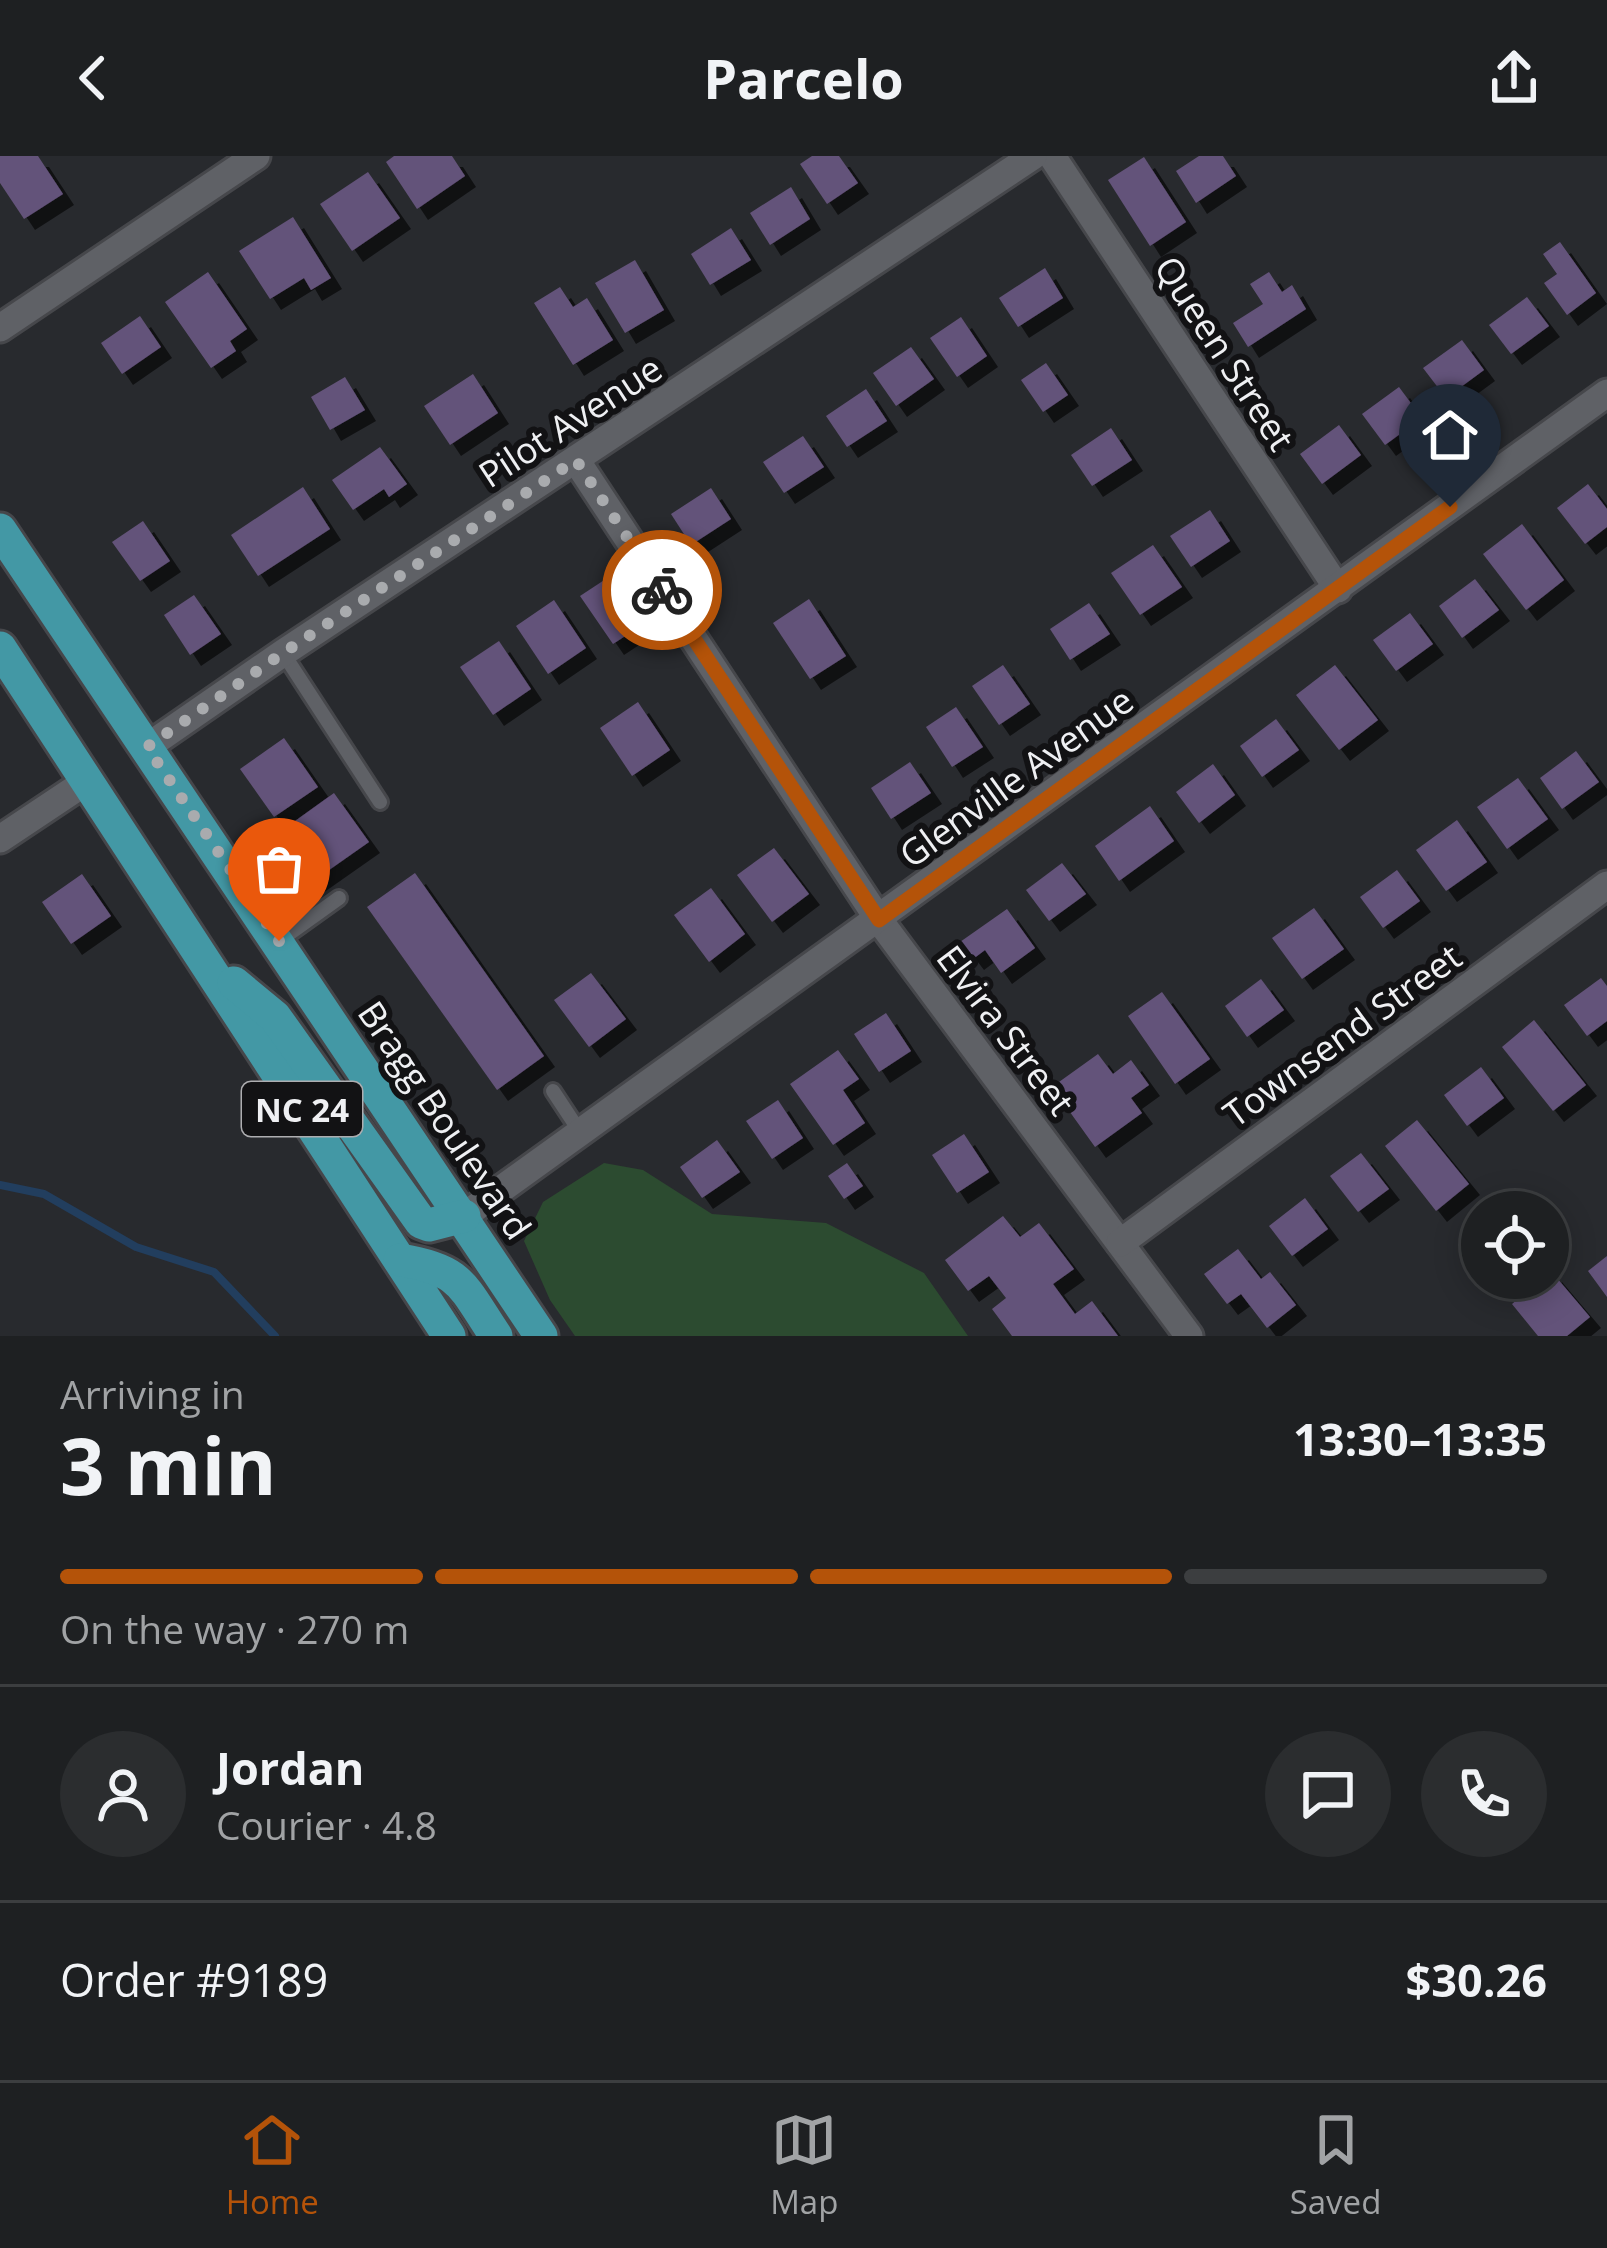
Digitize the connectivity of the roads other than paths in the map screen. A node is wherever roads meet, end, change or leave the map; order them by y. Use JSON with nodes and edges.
{"nodes":[{"id":1,"x":256,"y":156,"type":"edge"},
{"id":2,"x":1033,"y":156,"type":"edge"},
{"id":3,"x":1052,"y":156,"type":"edge"},
{"id":4,"x":0,"y":328,"type":"edge"},
{"id":5,"x":1604,"y":401,"type":"edge"},
{"id":6,"x":576,"y":460,"type":"junction"},
{"id":7,"x":0,"y":530,"type":"edge"},
{"id":8,"x":1338,"y":589,"type":"junction"},
{"id":9,"x":0,"y":648,"type":"edge"},
{"id":10,"x":283,"y":653,"type":"junction"},
{"id":11,"x":147,"y":747,"type":"junction"},
{"id":12,"x":87,"y":782,"type":"junction"},
{"id":13,"x":380,"y":802,"type":"dead end"},
{"id":14,"x":0,"y":839,"type":"edge"},
{"id":15,"x":1607,"y":885,"type":"edge"},
{"id":16,"x":339,"y":898,"type":"dead end"},
{"id":17,"x":879,"y":920,"type":"junction"},
{"id":18,"x":279,"y":941,"type":"junction"},
{"id":19,"x":205,"y":958,"type":"junction"},
{"id":20,"x":554,"y":1091,"type":"dead end"},
{"id":21,"x":581,"y":1134,"type":"junction"},
{"id":22,"x":464,"y":1216,"type":"junction"},
{"id":23,"x":1120,"y":1243,"type":"junction"},
{"id":24,"x":400,"y":1260,"type":"junction"},
{"id":25,"x":449,"y":1336,"type":"edge"},
{"id":26,"x":496,"y":1336,"type":"edge"},
{"id":27,"x":541,"y":1336,"type":"edge"},
{"id":28,"x":1189,"y":1336,"type":"edge"}],
"edges":[{"from":1,"to":4,"type":"street"},
{"from":2,"to":6,"type":"street","name":"Pilot Avenue"},
{"from":3,"to":8,"type":"street","name":"Queen Street"},
{"from":5,"to":8,"type":"street","name":"Glenville Avenue"},
{"from":6,"to":10,"type":"street","name":"Pilot Avenue"},
{"from":6,"to":17,"type":"street","name":"Elvira Street"},
{"from":7,"to":11,"type":"main road","name":"Bragg Boulevard","number":"NC 24"},
{"from":8,"to":17,"type":"street","name":"Glenville Avenue"},
{"from":9,"to":12,"type":"main road","number":"NC 24"},
{"from":10,"to":11,"type":"street","name":"Pilot Avenue"},
{"from":10,"to":13,"type":"lane"},
{"from":11,"to":18,"type":"main road","name":"Bragg Boulevard","number":"NC 24"},
{"from":12,"to":14,"type":"street"},
{"from":12,"to":19,"type":"main road","number":"NC 24"},
{"from":15,"to":23,"type":"street","name":"Townsend Street"},
{"from":16,"to":18,"type":"lane"},
{"from":17,"to":21,"type":"street","name":"Glenville Avenue"},
{"from":17,"to":23,"type":"street","name":"Elvira Street"},
{"from":18,"to":22,"type":"main road","name":"Bragg Boulevard","number":"NC 24"},
{"from":19,"to":22,"type":"main road"},
{"from":19,"to":24,"type":"main road","number":"NC 24"},
{"from":20,"to":21,"type":"lane"},
{"from":21,"to":22,"type":"street","name":"Glenville Avenue"},
{"from":22,"to":27,"type":"main road","name":"Bragg Boulevard","number":"NC 24"},
{"from":23,"to":28,"type":"street","name":"Elvira Street"},
{"from":24,"to":25,"type":"main road","number":"NC 24"},
{"from":24,"to":26,"type":"main road"}]}
